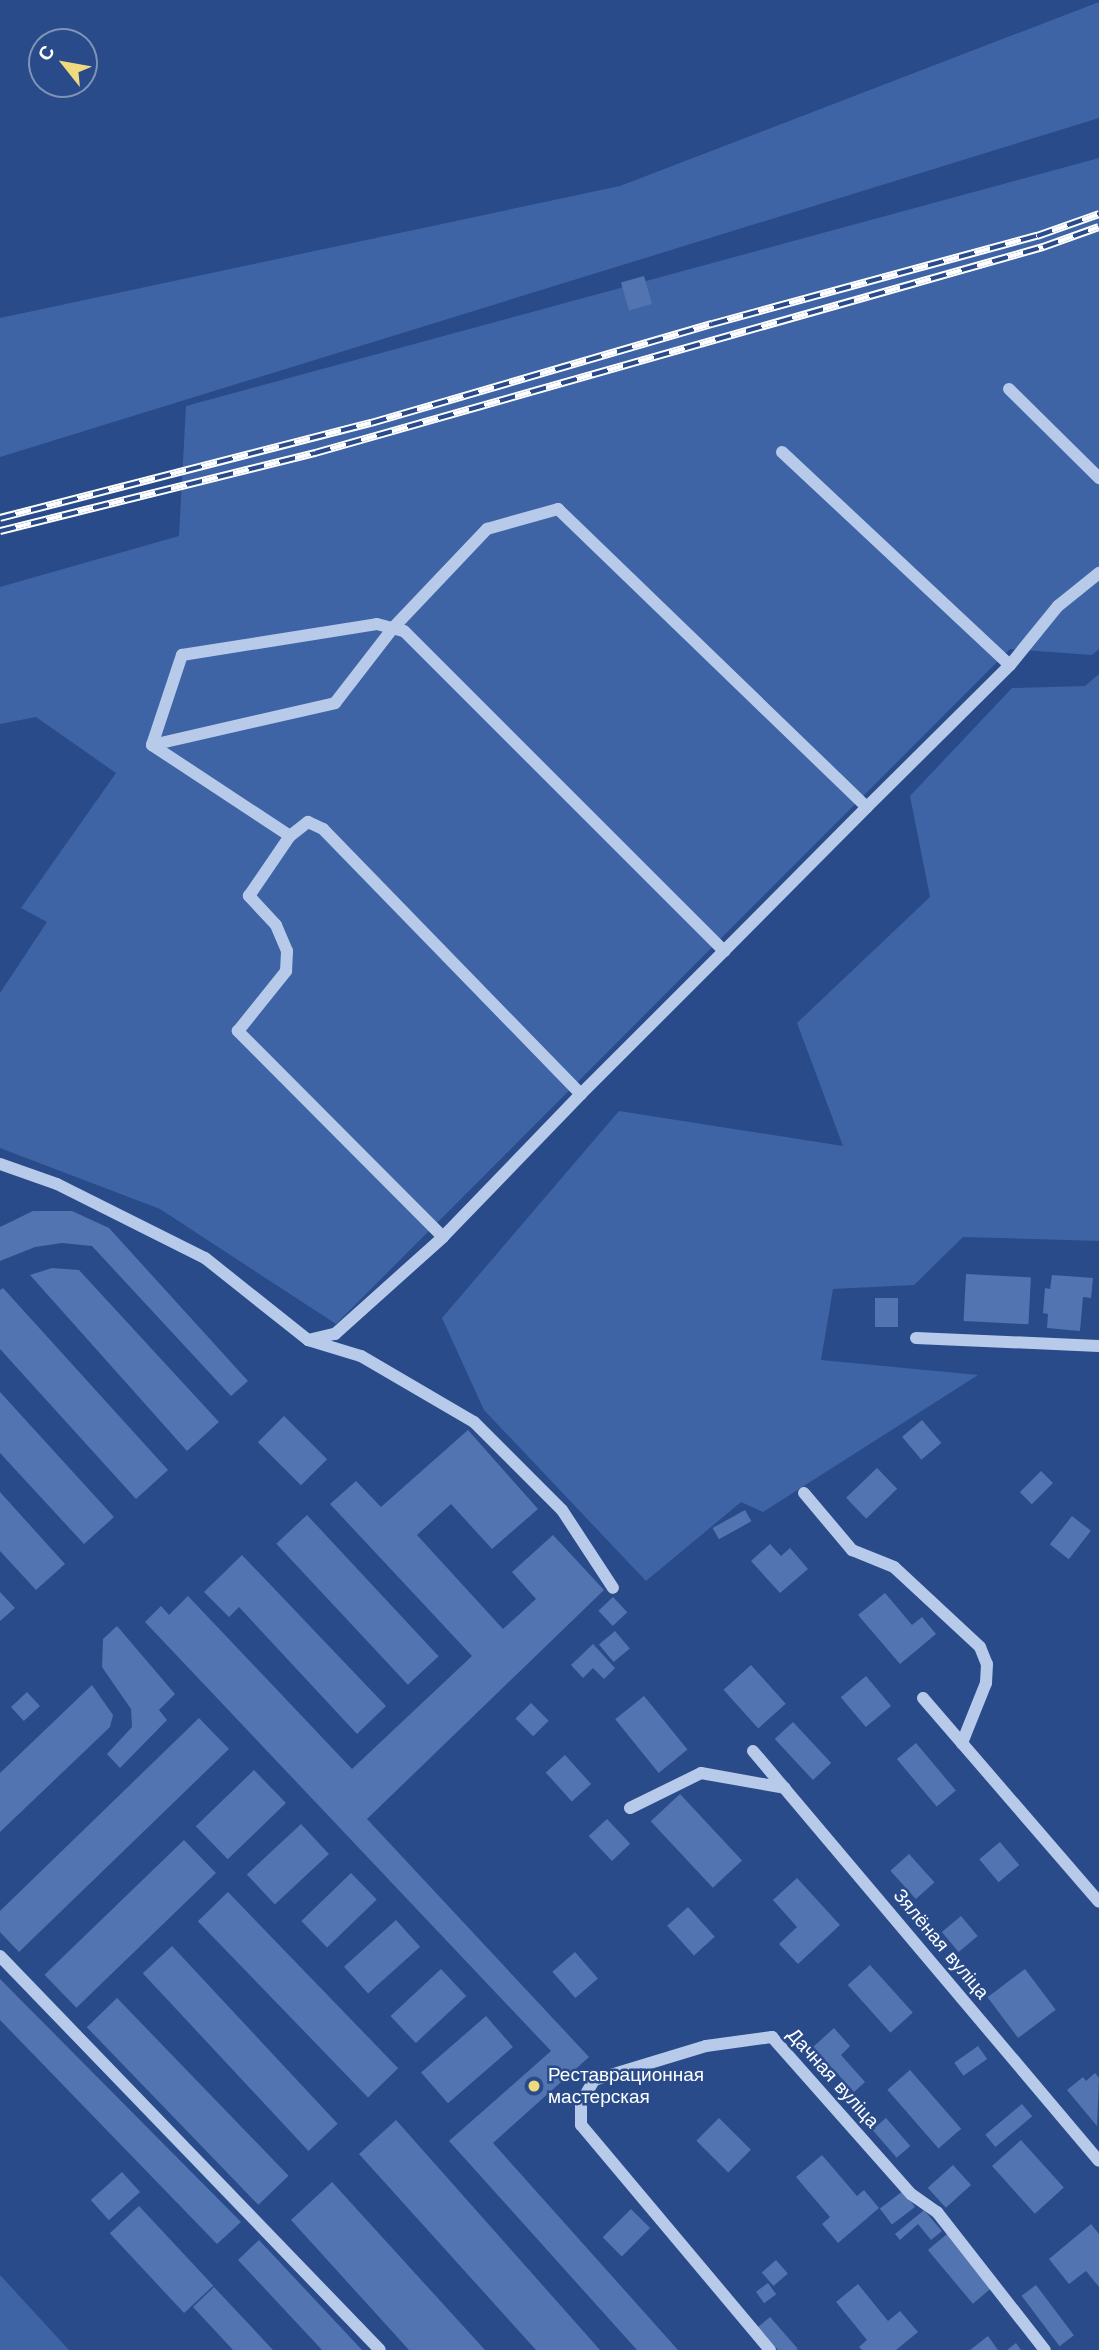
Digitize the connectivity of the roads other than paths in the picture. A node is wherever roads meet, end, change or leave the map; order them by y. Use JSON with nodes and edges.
{"nodes":[{"id":1,"x":1009,"y":389,"type":"dead end"},
{"id":2,"x":782,"y":452,"type":"dead end"},
{"id":3,"x":1099,"y":478,"type":"edge"},
{"id":4,"x":1099,"y":573,"type":"edge"},
{"id":5,"x":393,"y":628,"type":"junction"},
{"id":6,"x":1010,"y":664,"type":"junction"},
{"id":7,"x":152,"y":745,"type":"junction"},
{"id":8,"x":867,"y":807,"type":"junction"},
{"id":9,"x":290,"y":836,"type":"junction"},
{"id":10,"x":724,"y":951,"type":"junction"},
{"id":11,"x":582,"y":1094,"type":"junction"},
{"id":12,"x":0,"y":1164,"type":"edge"},
{"id":13,"x":443,"y":1237,"type":"junction"},
{"id":14,"x":916,"y":1338,"type":"dead end"},
{"id":15,"x":308,"y":1340,"type":"junction"},
{"id":16,"x":1099,"y":1346,"type":"edge"},
{"id":17,"x":804,"y":1493,"type":"dead end"},
{"id":18,"x":612,"y":1588,"type":"dead end"},
{"id":19,"x":923,"y":1698,"type":"dead end"},
{"id":20,"x":962,"y":1743,"type":"junction"},
{"id":21,"x":753,"y":1751,"type":"dead end"},
{"id":22,"x":785,"y":1788,"type":"junction"},
{"id":23,"x":630,"y":1808,"type":"dead end"},
{"id":24,"x":1099,"y":1902,"type":"edge"},
{"id":25,"x":0,"y":1956,"type":"edge"},
{"id":26,"x":1099,"y":2161,"type":"edge"},
{"id":27,"x":380,"y":2350,"type":"edge"},
{"id":28,"x":770,"y":2350,"type":"edge"},
{"id":29,"x":1045,"y":2350,"type":"edge"}],
"edges":[{"from":1,"to":3,"type":"street"},
{"from":2,"to":6,"type":"street"},
{"from":4,"to":6,"type":"street"},
{"from":5,"to":7,"type":"street"},
{"from":5,"to":7,"type":"street"},
{"from":5,"to":8,"type":"street"},
{"from":5,"to":10,"type":"street"},
{"from":6,"to":8,"type":"street"},
{"from":7,"to":9,"type":"street"},
{"from":8,"to":10,"type":"street"},
{"from":9,"to":11,"type":"street"},
{"from":9,"to":13,"type":"street"},
{"from":10,"to":11,"type":"street"},
{"from":11,"to":13,"type":"street"},
{"from":12,"to":15,"type":"street"},
{"from":13,"to":15,"type":"street"},
{"from":14,"to":16,"type":"street"},
{"from":15,"to":18,"type":"street"},
{"from":17,"to":20,"type":"street"},
{"from":19,"to":20,"type":"street"},
{"from":20,"to":24,"type":"street"},
{"from":21,"to":22,"type":"street","name":"Зялёная вуліца"},
{"from":22,"to":23,"type":"street"},
{"from":22,"to":26,"type":"street","name":"Зялёная вуліца"},
{"from":25,"to":27,"type":"street"},
{"from":28,"to":29,"type":"street","name":"Дачная вуліца"}]}
